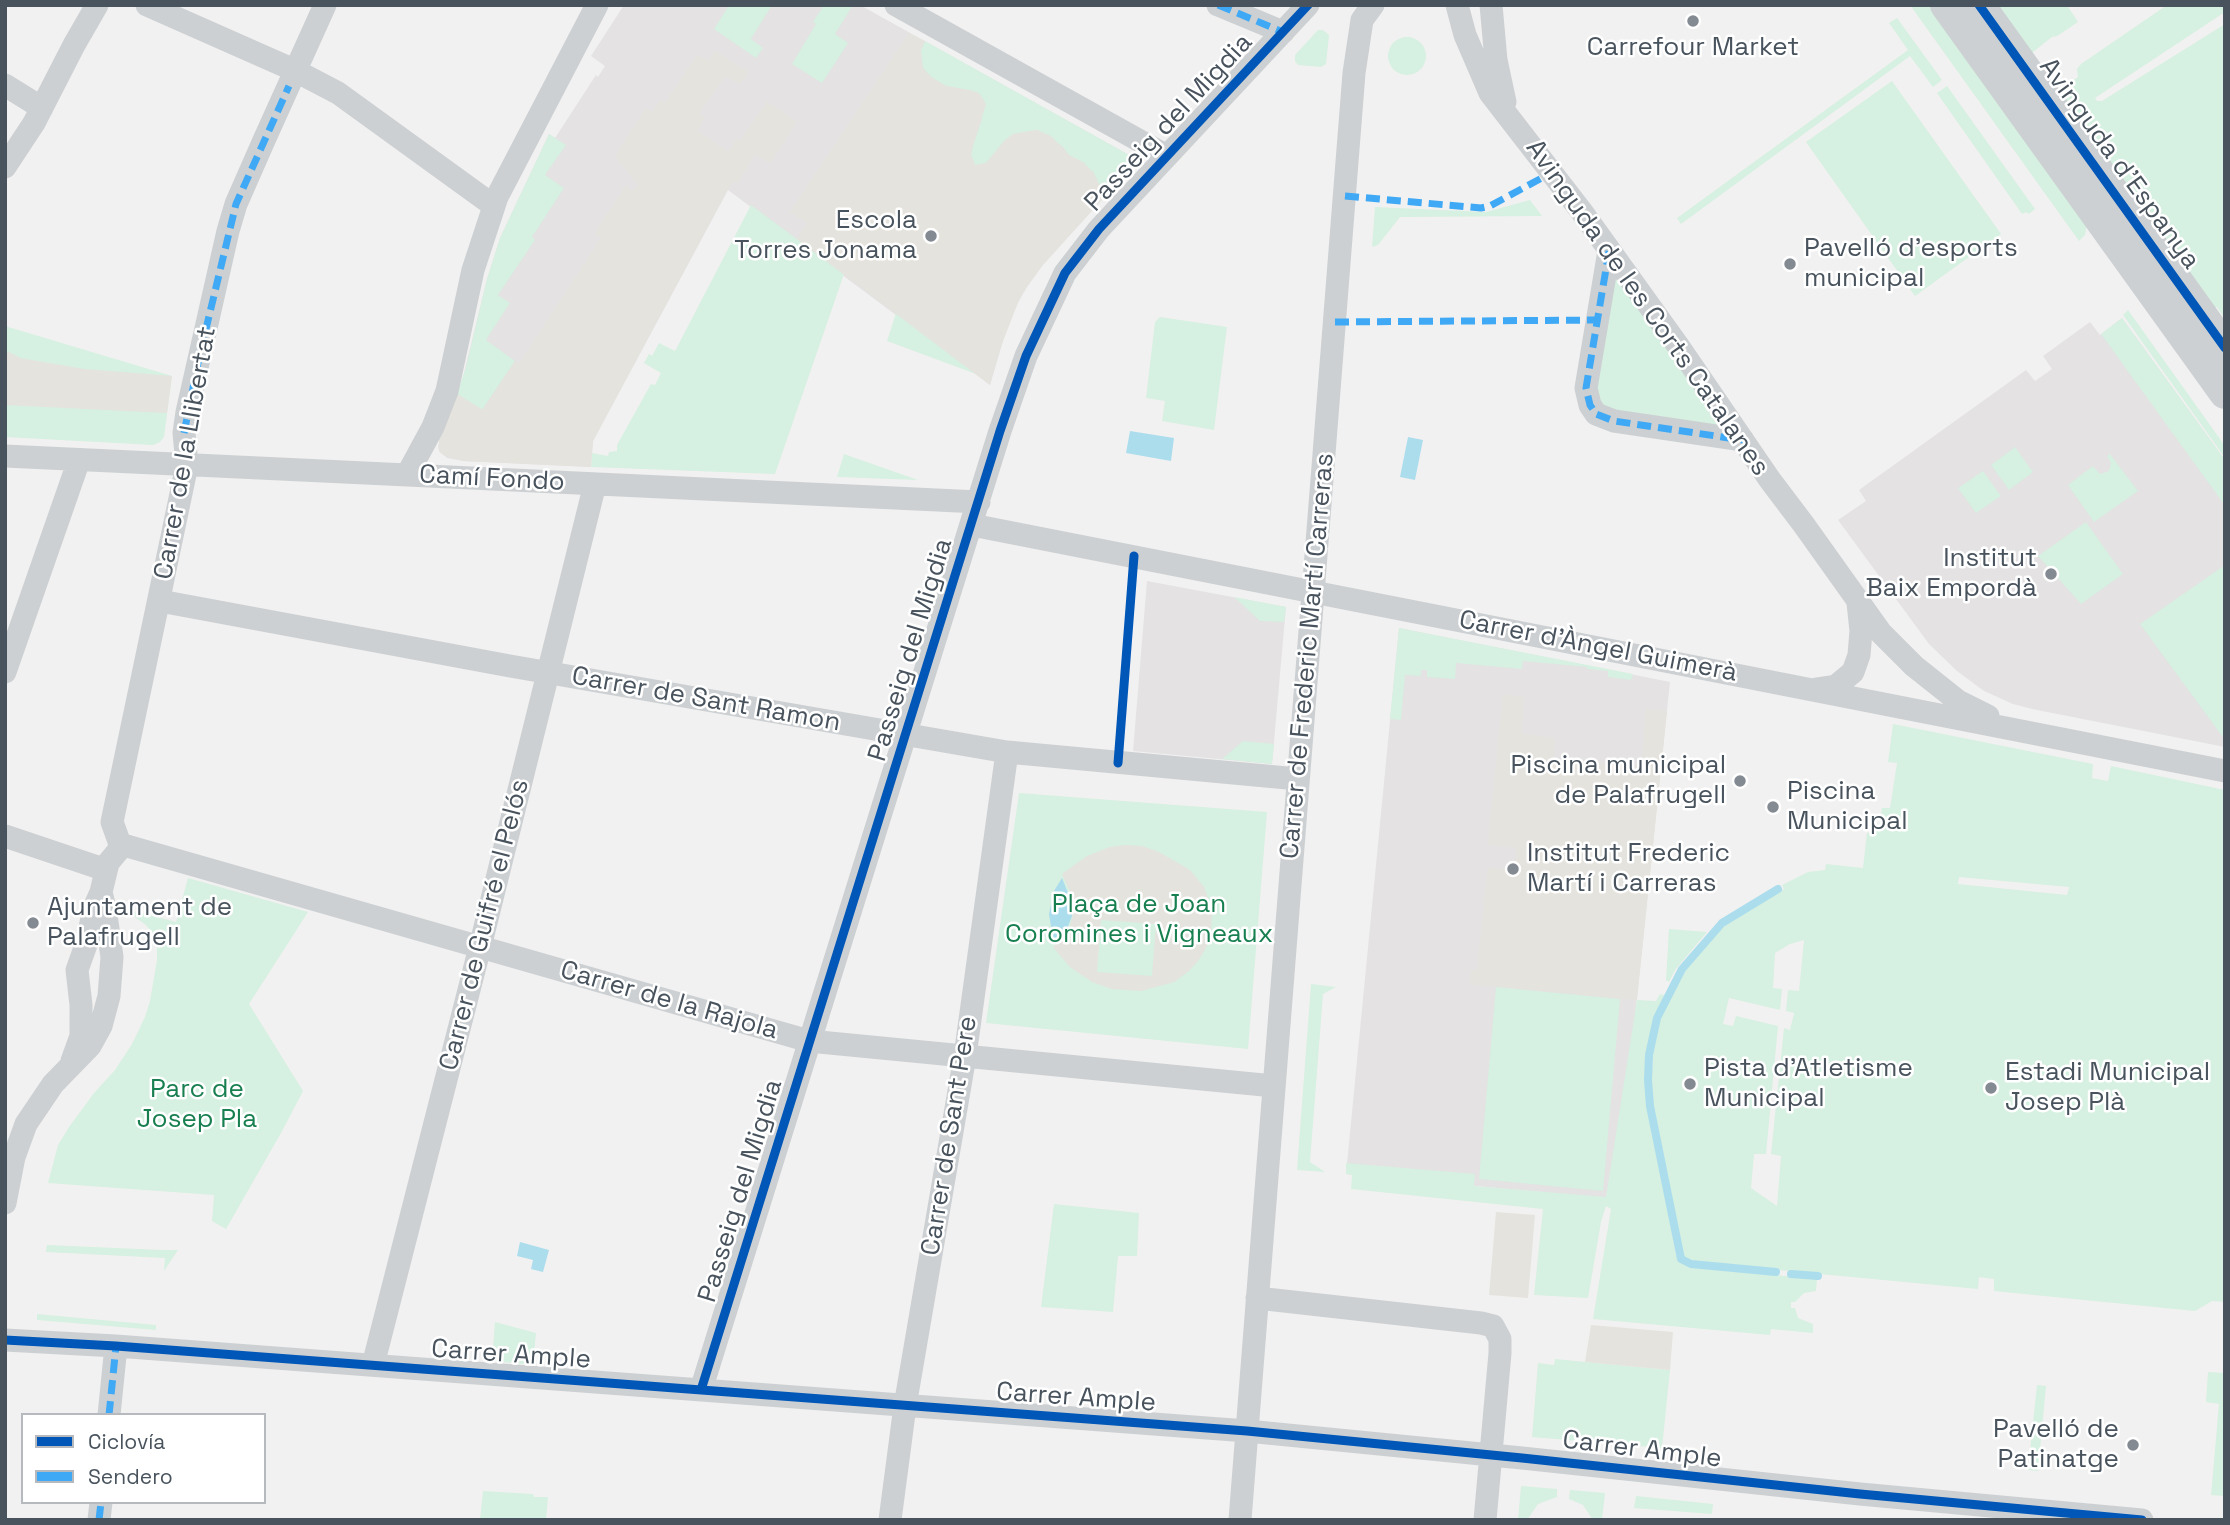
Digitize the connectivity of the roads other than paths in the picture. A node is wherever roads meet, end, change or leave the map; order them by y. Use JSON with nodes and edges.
{"nodes":[{"id":1,"x":97,"y":5,"type":"edge"},
{"id":2,"x":147,"y":5,"type":"edge"},
{"id":3,"x":325,"y":5,"type":"edge"},
{"id":4,"x":597,"y":5,"type":"edge"},
{"id":5,"x":896,"y":5,"type":"edge"},
{"id":6,"x":1218,"y":5,"type":"edge"},
{"id":7,"x":1308,"y":5,"type":"edge"},
{"id":8,"x":1373,"y":5,"type":"edge"},
{"id":9,"x":1457,"y":5,"type":"edge"},
{"id":10,"x":1491,"y":5,"type":"edge"},
{"id":11,"x":1946,"y":5,"type":"edge"},
{"id":12,"x":1979,"y":5,"type":"edge"},
{"id":13,"x":1283,"y":33,"type":"junction"},
{"id":14,"x":294,"y":70,"type":"junction"},
{"id":15,"x":5,"y":85,"type":"edge"},
{"id":16,"x":42,"y":108,"type":"junction"},
{"id":17,"x":1520,"y":130,"type":"junction"},
{"id":18,"x":1167,"y":156,"type":"junction"},
{"id":19,"x":5,"y":167,"type":"edge"},
{"id":20,"x":494,"y":205,"type":"junction"},
{"id":21,"x":1609,"y":251,"type":"junction"},
{"id":22,"x":2225,"y":348,"type":"edge"},
{"id":23,"x":2225,"y":393,"type":"edge"},
{"id":24,"x":1743,"y":440,"type":"junction"},
{"id":25,"x":5,"y":456,"type":"edge"},
{"id":26,"x":79,"y":460,"type":"junction"},
{"id":27,"x":187,"y":465,"type":"junction"},
{"id":28,"x":407,"y":475,"type":"junction"},
{"id":29,"x":595,"y":484,"type":"junction"},
{"id":30,"x":979,"y":502,"type":"junction"},
{"id":31,"x":972,"y":525,"type":"junction"},
{"id":32,"x":1313,"y":592,"type":"junction"},
{"id":33,"x":160,"y":601,"type":"junction"},
{"id":34,"x":1857,"y":601,"type":"junction"},
{"id":35,"x":5,"y":672,"type":"edge"},
{"id":36,"x":548,"y":673,"type":"junction"},
{"id":37,"x":1813,"y":690,"type":"junction"},
{"id":38,"x":2037,"y":733,"type":"junction"},
{"id":39,"x":906,"y":735,"type":"junction"},
{"id":40,"x":1007,"y":752,"type":"junction"},
{"id":41,"x":2225,"y":771,"type":"edge"},
{"id":42,"x":1298,"y":779,"type":"junction"},
{"id":43,"x":5,"y":836,"type":"edge"},
{"id":44,"x":120,"y":844,"type":"junction"},
{"id":45,"x":106,"y":870,"type":"junction"},
{"id":46,"x":101,"y":892,"type":"junction"},
{"id":47,"x":481,"y":947,"type":"junction"},
{"id":48,"x":78,"y":973,"type":"junction"},
{"id":49,"x":111,"y":978,"type":"junction"},
{"id":50,"x":809,"y":1041,"type":"junction"},
{"id":51,"x":965,"y":1056,"type":"junction"},
{"id":52,"x":71,"y":1064,"type":"junction"},
{"id":53,"x":1274,"y":1086,"type":"junction"},
{"id":54,"x":7,"y":1180,"type":"edge"},
{"id":55,"x":5,"y":1203,"type":"edge"},
{"id":56,"x":1257,"y":1298,"type":"junction"},
{"id":57,"x":5,"y":1340,"type":"edge"},
{"id":58,"x":116,"y":1346,"type":"junction"},
{"id":59,"x":373,"y":1365,"type":"junction"},
{"id":60,"x":701,"y":1390,"type":"junction"},
{"id":61,"x":905,"y":1406,"type":"junction"},
{"id":62,"x":110,"y":1413,"type":"edge"},
{"id":63,"x":1247,"y":1431,"type":"junction"},
{"id":64,"x":1492,"y":1455,"type":"junction"},
{"id":65,"x":890,"y":1520,"type":"edge"},
{"id":66,"x":1240,"y":1520,"type":"edge"},
{"id":67,"x":1485,"y":1520,"type":"edge"},
{"id":68,"x":2142,"y":1520,"type":"edge"}],
"edges":[{"from":1,"to":16,"type":"street"},
{"from":2,"to":14,"type":"street"},
{"from":3,"to":14,"type":"street","name":"Carrer de la Llibertat"},
{"from":4,"to":20,"type":"street"},
{"from":5,"to":18,"type":"street"},
{"from":6,"to":13,"type":"street"},
{"from":7,"to":13,"type":"street","name":"Passeig del Migdia"},
{"from":8,"to":32,"type":"street","name":"Carrer de Frederic Martí Carreras"},
{"from":9,"to":17,"type":"street","name":"Avinguda de les Corts Catalanes"},
{"from":10,"to":17,"type":"street"},
{"from":11,"to":23,"type":"main road","name":"Avinguda d'Espanya"},
{"from":12,"to":22,"type":"main road","name":"Avinguda d'Espanya"},
{"from":13,"to":18,"type":"street","name":"Passeig del Migdia"},
{"from":14,"to":20,"type":"street"},
{"from":14,"to":27,"type":"street","name":"Carrer de la Llibertat"},
{"from":15,"to":16,"type":"street"},
{"from":16,"to":19,"type":"street"},
{"from":17,"to":21,"type":"street","name":"Avinguda de les Corts Catalanes"},
{"from":18,"to":30,"type":"street","name":"Passeig del Migdia"},
{"from":20,"to":28,"type":"street"},
{"from":21,"to":24,"type":"street","name":"Avinguda de les Corts Catalanes"},
{"from":21,"to":24,"type":"street"},
{"from":24,"to":34,"type":"street","name":"Avinguda de les Corts Catalanes"},
{"from":25,"to":26,"type":"street","name":"Camí Fondo"},
{"from":26,"to":27,"type":"street","name":"Camí Fondo"},
{"from":26,"to":35,"type":"street"},
{"from":27,"to":28,"type":"street","name":"Camí Fondo"},
{"from":27,"to":33,"type":"street","name":"Carrer de la Llibertat"},
{"from":28,"to":29,"type":"street","name":"Camí Fondo"},
{"from":29,"to":30,"type":"street","name":"Camí Fondo"},
{"from":29,"to":36,"type":"street","name":"Carrer de Guifré el Pelós"},
{"from":30,"to":31,"type":"street","name":"Passeig del Migdia"},
{"from":31,"to":32,"type":"street","name":"Carrer d'Àngel Guimerà"},
{"from":31,"to":39,"type":"street","name":"Passeig del Migdia"},
{"from":32,"to":37,"type":"street","name":"Carrer d'Àngel Guimerà"},
{"from":32,"to":42,"type":"street","name":"Carrer de Frederic Martí Carreras"},
{"from":33,"to":36,"type":"street","name":"Carrer de Sant Ramon"},
{"from":33,"to":44,"type":"street","name":"Carrer de la Llibertat"},
{"from":34,"to":37,"type":"street","name":"Avinguda de les Corts Catalanes"},
{"from":34,"to":38,"type":"street","name":"Avinguda de les Corts Catalanes"},
{"from":36,"to":39,"type":"street","name":"Carrer de Sant Ramon"},
{"from":36,"to":47,"type":"street","name":"Carrer de Guifré el Pelós"},
{"from":37,"to":38,"type":"street","name":"Carrer d'Àngel Guimerà"},
{"from":38,"to":41,"type":"street","name":"Carrer d'Àngel Guimerà"},
{"from":39,"to":40,"type":"street","name":"Carrer de Sant Ramon"},
{"from":39,"to":50,"type":"street","name":"Passeig del Migdia"},
{"from":40,"to":42,"type":"street","name":"Carrer de Sant Ramon"},
{"from":40,"to":51,"type":"street","name":"Carrer de Sant Pere"},
{"from":42,"to":53,"type":"street","name":"Carrer de Frederic Martí Carreras"},
{"from":43,"to":45,"type":"street"},
{"from":44,"to":45,"type":"street"},
{"from":44,"to":47,"type":"street","name":"Carrer de la Rajola"},
{"from":45,"to":46,"type":"street"},
{"from":46,"to":48,"type":"street"},
{"from":46,"to":49,"type":"street"},
{"from":47,"to":50,"type":"street","name":"Carrer de la Rajola"},
{"from":47,"to":59,"type":"street","name":"Carrer de Guifré el Pelós"},
{"from":48,"to":49,"type":"street"},
{"from":48,"to":49,"type":"street"},
{"from":48,"to":52,"type":"street"},
{"from":49,"to":52,"type":"street"},
{"from":50,"to":51,"type":"street","name":"Carrer de la Rajola"},
{"from":50,"to":60,"type":"street","name":"Passeig del Migdia"},
{"from":51,"to":53,"type":"street","name":"Carrer de la Rajola"},
{"from":51,"to":61,"type":"street","name":"Carrer de Sant Pere"},
{"from":52,"to":54,"type":"street"},
{"from":53,"to":56,"type":"street","name":"Carrer de Frederic Martí Carreras"},
{"from":54,"to":55,"type":"street"},
{"from":56,"to":63,"type":"street","name":"Carrer de Frederic Martí Carreras"},
{"from":56,"to":64,"type":"street"},
{"from":57,"to":58,"type":"street","name":"Carrer Ample"},
{"from":58,"to":59,"type":"street","name":"Carrer Ample"},
{"from":58,"to":62,"type":"street"},
{"from":59,"to":60,"type":"street","name":"Carrer Ample"},
{"from":60,"to":61,"type":"street","name":"Carrer Ample"},
{"from":61,"to":63,"type":"street","name":"Carrer Ample"},
{"from":61,"to":65,"type":"street","name":"Carrer de Sant Pere"},
{"from":63,"to":64,"type":"street","name":"Carrer Ample"},
{"from":63,"to":66,"type":"street","name":"Carrer de Frederic Martí Carreras"},
{"from":64,"to":67,"type":"street"},
{"from":64,"to":68,"type":"street","name":"Carrer Ample"}]}
